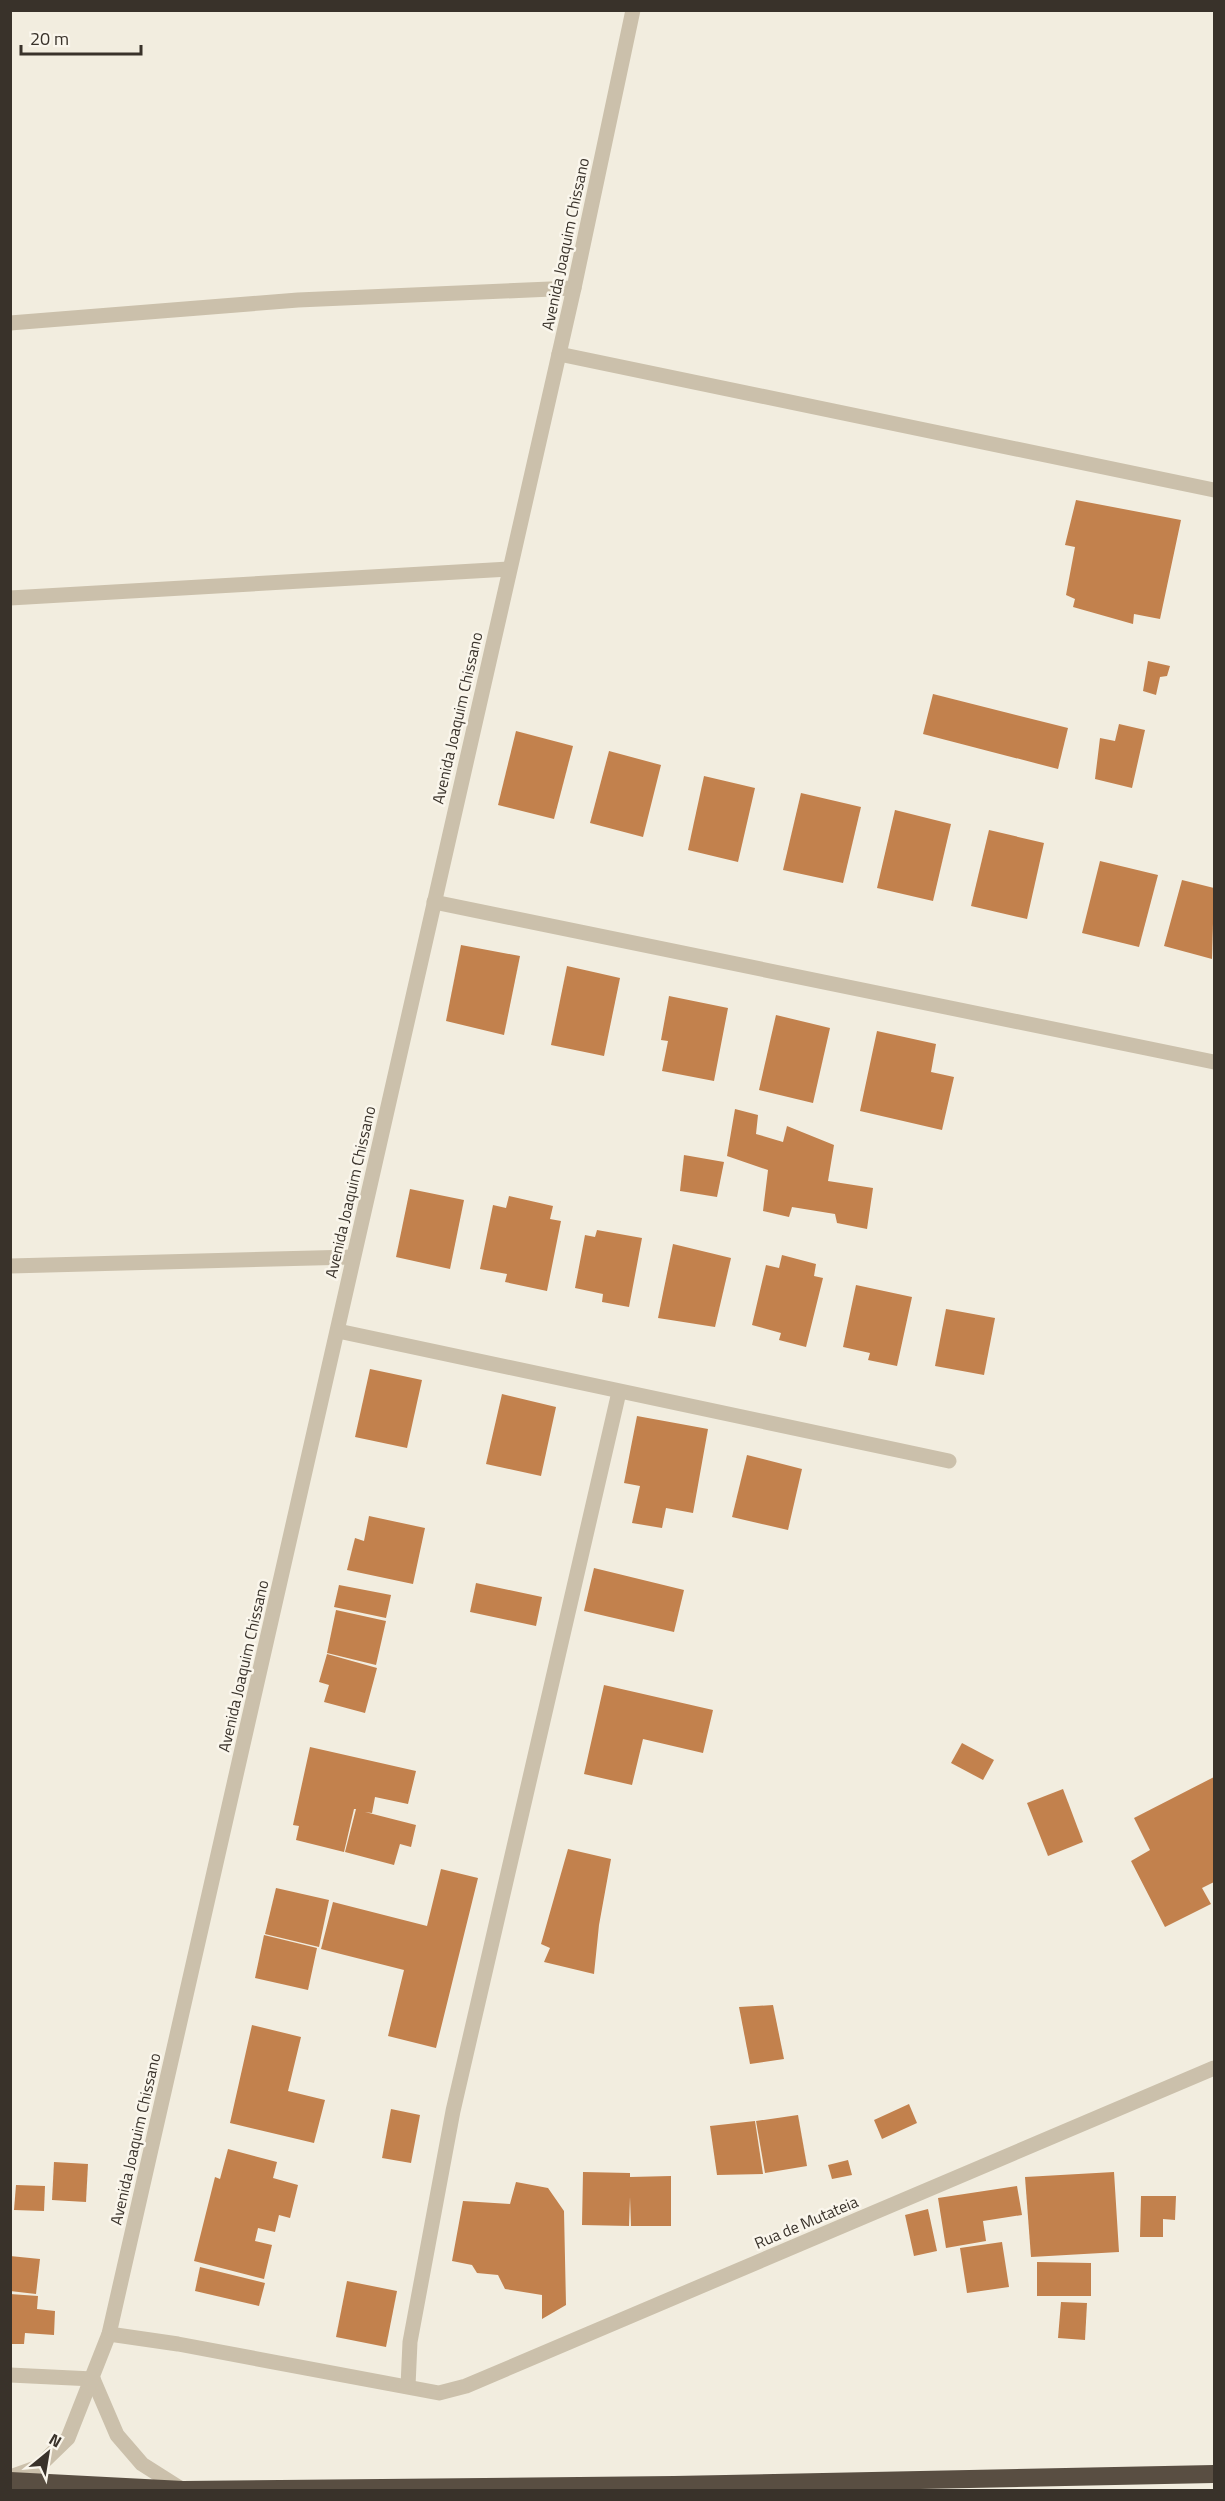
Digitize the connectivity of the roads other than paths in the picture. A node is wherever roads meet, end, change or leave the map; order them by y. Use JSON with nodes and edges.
{"nodes":[{"id":1,"x":633,"y":10,"type":"edge"},
{"id":2,"x":574,"y":288,"type":"junction"},
{"id":3,"x":11,"y":327,"type":"edge"},
{"id":4,"x":559,"y":354,"type":"junction"},
{"id":5,"x":1215,"y":490,"type":"edge"},
{"id":6,"x":509,"y":570,"type":"junction"},
{"id":7,"x":10,"y":598,"type":"edge"},
{"id":8,"x":435,"y":902,"type":"junction"},
{"id":9,"x":1215,"y":1062,"type":"edge"},
{"id":10,"x":353,"y":1257,"type":"junction"},
{"id":11,"x":10,"y":1266,"type":"edge"},
{"id":12,"x":338,"y":1331,"type":"junction"},
{"id":13,"x":619,"y":1392,"type":"junction"},
{"id":14,"x":949,"y":1461,"type":"dead end"},
{"id":15,"x":1215,"y":2068,"type":"edge"},
{"id":16,"x":109,"y":2334,"type":"junction"},
{"id":17,"x":10,"y":2375,"type":"edge"},
{"id":18,"x":93,"y":2379,"type":"junction"},
{"id":19,"x":408,"y":2386,"type":"junction"},
{"id":20,"x":1215,"y":2474,"type":"edge"},
{"id":21,"x":10,"y":2479,"type":"edge"},
{"id":22,"x":183,"y":2490,"type":"edge"}],
"edges":[{"from":1,"to":2,"type":"street","name":"Avenida Joaquim Chissano"},
{"from":2,"to":3,"type":"street"},
{"from":2,"to":4,"type":"street","name":"Avenida Joaquim Chissano"},
{"from":4,"to":5,"type":"street"},
{"from":4,"to":6,"type":"street","name":"Avenida Joaquim Chissano"},
{"from":6,"to":7,"type":"street"},
{"from":6,"to":8,"type":"street","name":"Avenida Joaquim Chissano"},
{"from":8,"to":9,"type":"street"},
{"from":8,"to":10,"type":"street","name":"Avenida Joaquim Chissano"},
{"from":10,"to":11,"type":"street"},
{"from":10,"to":12,"type":"street","name":"Avenida Joaquim Chissano"},
{"from":12,"to":13,"type":"street"},
{"from":12,"to":16,"type":"street","name":"Avenida Joaquim Chissano"},
{"from":13,"to":14,"type":"street"},
{"from":13,"to":19,"type":"street"},
{"from":15,"to":19,"type":"street","name":"Rua de Mutateia"},
{"from":16,"to":18,"type":"street","name":"Avenida Joaquim Chissano"},
{"from":16,"to":19,"type":"street","name":"Rua de Mutateia"},
{"from":17,"to":18,"type":"street"},
{"from":18,"to":21,"type":"street","name":"Avenida Joaquim Chissano"},
{"from":18,"to":22,"type":"street"},
{"from":20,"to":22,"type":"highway"},
{"from":21,"to":22,"type":"highway"}]}
